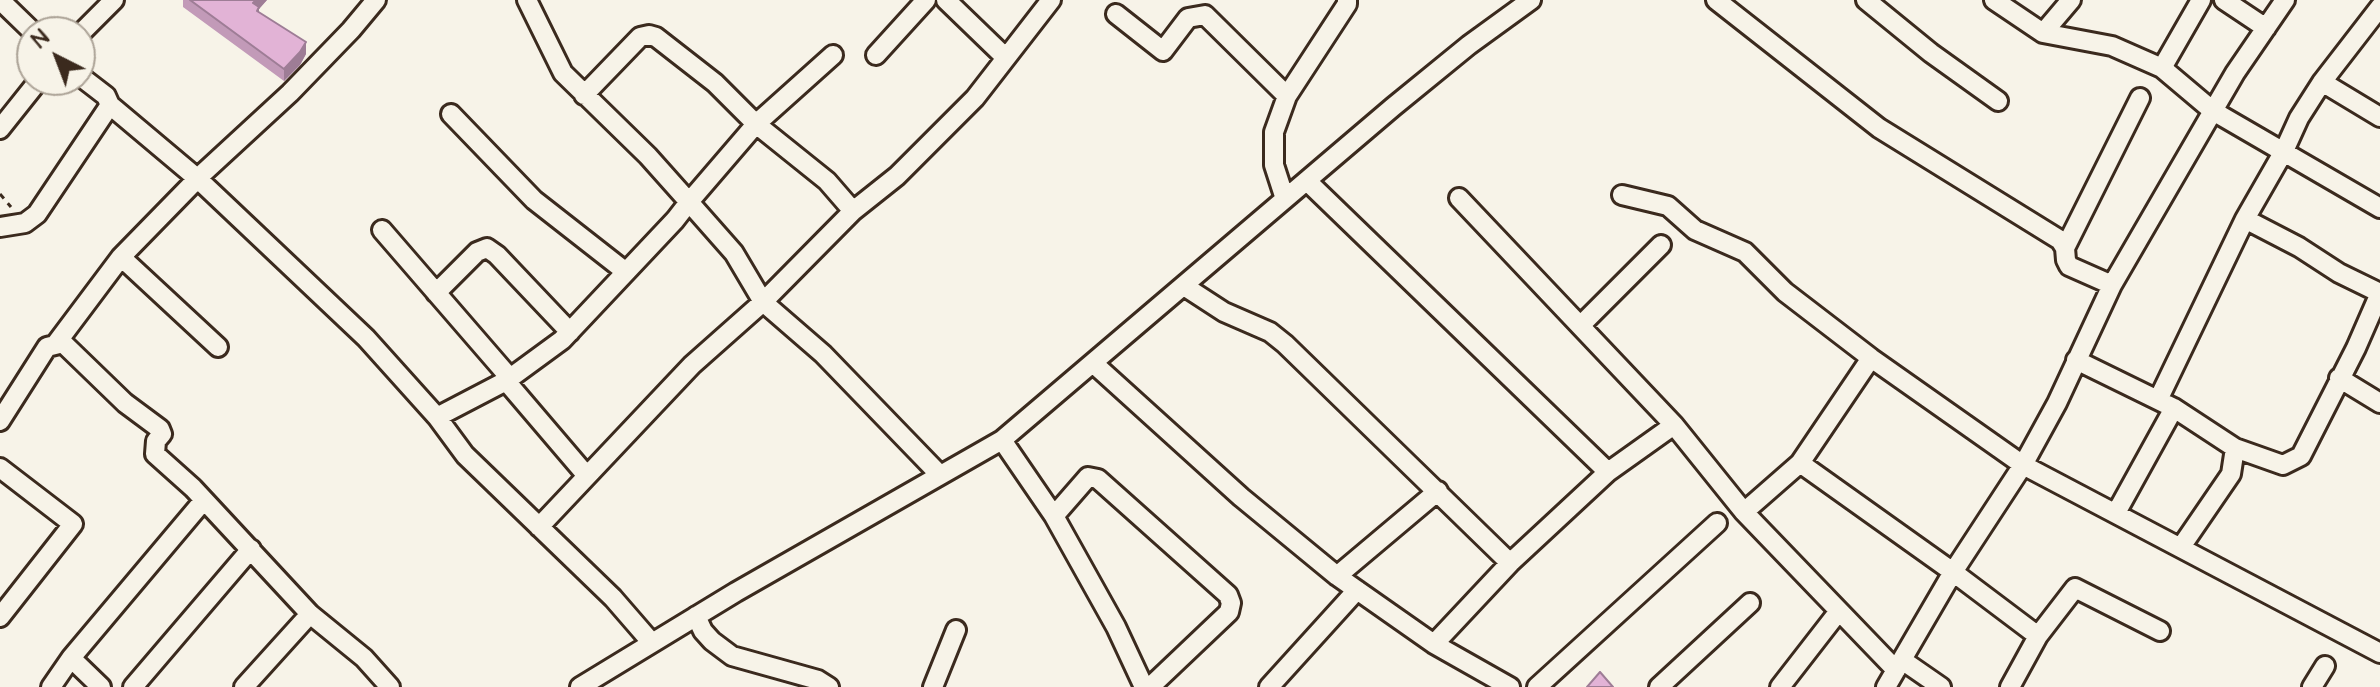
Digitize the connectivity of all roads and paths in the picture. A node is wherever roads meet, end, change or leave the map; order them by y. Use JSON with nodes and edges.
{"nodes":[{"id":1,"x":0,"y":0,"type":"edge"},
{"id":2,"x":114,"y":0,"type":"edge"},
{"id":3,"x":376,"y":0,"type":"edge"},
{"id":4,"x":527,"y":0,"type":"edge"},
{"id":5,"x":926,"y":0,"type":"edge"},
{"id":6,"x":946,"y":0,"type":"edge"},
{"id":7,"x":1051,"y":0,"type":"edge"},
{"id":8,"x":1347,"y":0,"type":"edge"},
{"id":9,"x":1716,"y":0,"type":"edge"},
{"id":10,"x":1866,"y":0,"type":"edge"},
{"id":11,"x":1994,"y":0,"type":"edge"},
{"id":12,"x":2071,"y":0,"type":"edge"},
{"id":13,"x":2201,"y":0,"type":"edge"},
{"id":14,"x":2224,"y":0,"type":"edge"},
{"id":15,"x":2285,"y":0,"type":"edge"},
{"id":16,"x":1520,"y":3,"type":"edge"},
{"id":17,"x":2380,"y":7,"type":"edge"},
{"id":18,"x":1116,"y":14,"type":"dead end"},
{"id":19,"x":16,"y":16,"type":"edge"},
{"id":20,"x":96,"y":18,"type":"edge"},
{"id":21,"x":2266,"y":28,"type":"junction"},
{"id":22,"x":2374,"y":28,"type":"edge"},
{"id":23,"x":2043,"y":33,"type":"junction"},
{"id":24,"x":833,"y":55,"type":"dead end"},
{"id":25,"x":876,"y":55,"type":"dead end"},
{"id":26,"x":1006,"y":58,"type":"junction"},
{"id":27,"x":2162,"y":68,"type":"junction"},
{"id":28,"x":2322,"y":82,"type":"junction"},
{"id":29,"x":96,"y":88,"type":"edge"},
{"id":30,"x":584,"y":95,"type":"junction"},
{"id":31,"x":26,"y":96,"type":"edge"},
{"id":32,"x":1287,"y":96,"type":"junction"},
{"id":33,"x":2140,"y":98,"type":"dead end"},
{"id":34,"x":1998,"y":101,"type":"dead end"},
{"id":35,"x":110,"y":105,"type":"junction"},
{"id":36,"x":2213,"y":111,"type":"junction"},
{"id":37,"x":451,"y":114,"type":"dead end"},
{"id":38,"x":2380,"y":117,"type":"edge"},
{"id":39,"x":756,"y":124,"type":"junction"},
{"id":40,"x":0,"y":129,"type":"edge"},
{"id":41,"x":2284,"y":151,"type":"junction"},
{"id":42,"x":198,"y":179,"type":"junction"},
{"id":43,"x":1307,"y":181,"type":"junction"},
{"id":44,"x":1622,"y":195,"type":"dead end"},
{"id":45,"x":1459,"y":198,"type":"dead end"},
{"id":46,"x":1285,"y":199,"type":"junction"},
{"id":47,"x":689,"y":202,"type":"junction"},
{"id":48,"x":2380,"y":208,"type":"edge"},
{"id":49,"x":853,"y":211,"type":"junction"},
{"id":50,"x":2245,"y":219,"type":"junction"},
{"id":51,"x":0,"y":227,"type":"edge"},
{"id":52,"x":382,"y":230,"type":"dead end"},
{"id":53,"x":1661,"y":245,"type":"dead end"},
{"id":54,"x":2065,"y":248,"type":"junction"},
{"id":55,"x":121,"y":257,"type":"junction"},
{"id":56,"x":626,"y":272,"type":"junction"},
{"id":57,"x":2112,"y":285,"type":"junction"},
{"id":58,"x":1184,"y":286,"type":"junction"},
{"id":59,"x":436,"y":293,"type":"junction"},
{"id":60,"x":2380,"y":293,"type":"edge"},
{"id":61,"x":763,"y":302,"type":"junction"},
{"id":62,"x":2375,"y":322,"type":"edge"},
{"id":63,"x":1581,"y":325,"type":"junction"},
{"id":64,"x":570,"y":332,"type":"junction"},
{"id":65,"x":55,"y":345,"type":"junction"},
{"id":66,"x":218,"y":347,"type":"dead end"},
{"id":67,"x":1871,"y":358,"type":"junction"},
{"id":68,"x":2076,"y":360,"type":"junction"},
{"id":69,"x":1093,"y":363,"type":"junction"},
{"id":70,"x":2339,"y":378,"type":"junction"},
{"id":71,"x":508,"y":380,"type":"junction"},
{"id":72,"x":2380,"y":403,"type":"edge"},
{"id":73,"x":2166,"y":404,"type":"junction"},
{"id":74,"x":437,"y":417,"type":"junction"},
{"id":75,"x":0,"y":421,"type":"edge"},
{"id":76,"x":1674,"y":425,"type":"junction"},
{"id":77,"x":1002,"y":440,"type":"junction"},
{"id":78,"x":2235,"y":448,"type":"junction"},
{"id":79,"x":1800,"y":463,"type":"junction"},
{"id":80,"x":2023,"y":465,"type":"junction"},
{"id":81,"x":0,"y":468,"type":"edge"},
{"id":82,"x":1608,"y":472,"type":"junction"},
{"id":83,"x":940,"y":475,"type":"junction"},
{"id":84,"x":587,"y":476,"type":"junction"},
{"id":85,"x":1438,"y":491,"type":"junction"},
{"id":86,"x":204,"y":500,"type":"junction"},
{"id":87,"x":1744,"y":512,"type":"junction"},
{"id":88,"x":2116,"y":513,"type":"junction"},
{"id":89,"x":1054,"y":516,"type":"junction"},
{"id":90,"x":1717,"y":523,"type":"dead end"},
{"id":91,"x":539,"y":527,"type":"junction"},
{"id":92,"x":2181,"y":547,"type":"junction"},
{"id":93,"x":251,"y":549,"type":"junction"},
{"id":94,"x":1510,"y":563,"type":"junction"},
{"id":95,"x":1953,"y":572,"type":"junction"},
{"id":96,"x":1337,"y":576,"type":"junction"},
{"id":97,"x":1357,"y":590,"type":"junction"},
{"id":98,"x":1750,"y":603,"type":"dead end"},
{"id":99,"x":1839,"y":611,"type":"junction"},
{"id":100,"x":310,"y":614,"type":"junction"},
{"id":101,"x":696,"y":616,"type":"junction"},
{"id":102,"x":0,"y":617,"type":"edge"},
{"id":103,"x":956,"y":630,"type":"dead end"},
{"id":104,"x":2160,"y":631,"type":"dead end"},
{"id":105,"x":2038,"y":636,"type":"junction"},
{"id":106,"x":652,"y":643,"type":"junction"},
{"id":107,"x":1434,"y":644,"type":"junction"},
{"id":108,"x":2380,"y":653,"type":"edge"},
{"id":109,"x":71,"y":658,"type":"junction"},
{"id":110,"x":1899,"y":665,"type":"junction"},
{"id":111,"x":2325,"y":666,"type":"dead end"},
{"id":112,"x":608,"y":680,"type":"edge"},
{"id":113,"x":51,"y":687,"type":"edge"},
{"id":114,"x":101,"y":687,"type":"edge"},
{"id":115,"x":133,"y":687,"type":"edge"},
{"id":116,"x":244,"y":687,"type":"edge"},
{"id":117,"x":390,"y":687,"type":"edge"},
{"id":118,"x":580,"y":687,"type":"edge"},
{"id":119,"x":829,"y":687,"type":"edge"},
{"id":120,"x":933,"y":687,"type":"edge"},
{"id":121,"x":1147,"y":687,"type":"edge"},
{"id":122,"x":1269,"y":687,"type":"edge"},
{"id":123,"x":1510,"y":687,"type":"edge"},
{"id":124,"x":1537,"y":687,"type":"edge"},
{"id":125,"x":1659,"y":687,"type":"edge"},
{"id":126,"x":1780,"y":687,"type":"edge"},
{"id":127,"x":1886,"y":687,"type":"edge"},
{"id":128,"x":1941,"y":687,"type":"edge"},
{"id":129,"x":2010,"y":687,"type":"edge"},
{"id":130,"x":2312,"y":687,"type":"edge"}],
"edges":[{"from":1,"to":19,"type":"street"},
{"from":2,"to":20,"type":"street"},
{"from":3,"to":42,"type":"street"},
{"from":4,"to":30,"type":"street"},
{"from":5,"to":25,"type":"street"},
{"from":6,"to":26,"type":"street"},
{"from":7,"to":26,"type":"street"},
{"from":8,"to":32,"type":"street"},
{"from":9,"to":54,"type":"street"},
{"from":10,"to":34,"type":"street"},
{"from":11,"to":23,"type":"street"},
{"from":12,"to":23,"type":"street"},
{"from":13,"to":27,"type":"street"},
{"from":14,"to":21,"type":"street"},
{"from":15,"to":21,"type":"street"},
{"from":16,"to":43,"type":"street"},
{"from":17,"to":22,"type":"street"},
{"from":18,"to":32,"type":"street"},
{"from":21,"to":36,"type":"street"},
{"from":22,"to":28,"type":"street"},
{"from":23,"to":27,"type":"street"},
{"from":24,"to":39,"type":"street"},
{"from":26,"to":49,"type":"street"},
{"from":27,"to":36,"type":"street"},
{"from":28,"to":38,"type":"street"},
{"from":28,"to":41,"type":"street"},
{"from":29,"to":35,"type":"street"},
{"from":30,"to":39,"type":"street"},
{"from":30,"to":47,"type":"street"},
{"from":31,"to":40,"type":"street"},
{"from":32,"to":46,"type":"street"},
{"from":33,"to":54,"type":"street"},
{"from":35,"to":42,"type":"street"},
{"from":35,"to":51,"type":"street"},
{"from":36,"to":41,"type":"street"},
{"from":36,"to":57,"type":"street"},
{"from":37,"to":56,"type":"street"},
{"from":39,"to":47,"type":"street"},
{"from":39,"to":49,"type":"street"},
{"from":41,"to":48,"type":"street"},
{"from":41,"to":50,"type":"street"},
{"from":42,"to":55,"type":"street"},
{"from":42,"to":74,"type":"street"},
{"from":43,"to":46,"type":"street"},
{"from":43,"to":82,"type":"street"},
{"from":44,"to":67,"type":"street"},
{"from":45,"to":63,"type":"street"},
{"from":46,"to":58,"type":"street"},
{"from":47,"to":56,"type":"street"},
{"from":47,"to":61,"type":"street"},
{"from":49,"to":61,"type":"street"},
{"from":50,"to":60,"type":"street"},
{"from":50,"to":73,"type":"street"},
{"from":52,"to":59,"type":"street"},
{"from":53,"to":63,"type":"street"},
{"from":54,"to":57,"type":"street"},
{"from":55,"to":65,"type":"street"},
{"from":55,"to":66,"type":"street"},
{"from":56,"to":64,"type":"street"},
{"from":57,"to":68,"type":"street"},
{"from":58,"to":69,"type":"street"},
{"from":58,"to":85,"type":"street"},
{"from":59,"to":64,"type":"street"},
{"from":59,"to":71,"type":"street"},
{"from":60,"to":62,"type":"street"},
{"from":61,"to":83,"type":"street"},
{"from":61,"to":84,"type":"street"},
{"from":62,"to":70,"type":"street"},
{"from":63,"to":76,"type":"street"},
{"from":64,"to":71,"type":"street"},
{"from":65,"to":75,"type":"street"},
{"from":65,"to":86,"type":"street"},
{"from":67,"to":79,"type":"street"},
{"from":67,"to":80,"type":"street"},
{"from":68,"to":73,"type":"street"},
{"from":68,"to":80,"type":"street"},
{"from":69,"to":77,"type":"street"},
{"from":69,"to":96,"type":"street"},
{"from":70,"to":72,"type":"street"},
{"from":70,"to":78,"type":"street"},
{"from":71,"to":74,"type":"street"},
{"from":71,"to":84,"type":"street"},
{"from":73,"to":78,"type":"street"},
{"from":73,"to":88,"type":"street"},
{"from":74,"to":91,"type":"street"},
{"from":76,"to":82,"type":"street"},
{"from":76,"to":87,"type":"street"},
{"from":77,"to":83,"type":"street"},
{"from":77,"to":89,"type":"street"},
{"from":78,"to":92,"type":"street"},
{"from":79,"to":87,"type":"street"},
{"from":79,"to":95,"type":"street"},
{"from":80,"to":88,"type":"street"},
{"from":80,"to":95,"type":"street"},
{"from":81,"to":102,"type":"street"},
{"from":82,"to":94,"type":"street"},
{"from":83,"to":101,"type":"street"},
{"from":84,"to":91,"type":"street"},
{"from":85,"to":94,"type":"street"},
{"from":85,"to":96,"type":"street"},
{"from":86,"to":93,"type":"street"},
{"from":86,"to":109,"type":"street"},
{"from":87,"to":99,"type":"street"},
{"from":88,"to":92,"type":"street"},
{"from":89,"to":121,"type":"street"},
{"from":89,"to":121,"type":"street"},
{"from":90,"to":124,"type":"street"},
{"from":91,"to":106,"type":"street"},
{"from":92,"to":108,"type":"street"},
{"from":93,"to":100,"type":"street"},
{"from":93,"to":115,"type":"street"},
{"from":94,"to":107,"type":"street"},
{"from":95,"to":105,"type":"street"},
{"from":95,"to":110,"type":"street"},
{"from":96,"to":97,"type":"street"},
{"from":97,"to":107,"type":"street"},
{"from":97,"to":122,"type":"street"},
{"from":98,"to":125,"type":"street"},
{"from":99,"to":110,"type":"street"},
{"from":99,"to":126,"type":"street"},
{"from":100,"to":116,"type":"street"},
{"from":100,"to":117,"type":"street"},
{"from":101,"to":106,"type":"street"},
{"from":101,"to":119,"type":"street"},
{"from":103,"to":120,"type":"street"},
{"from":104,"to":105,"type":"street"},
{"from":105,"to":129,"type":"street"},
{"from":106,"to":112,"type":"street"},
{"from":107,"to":123,"type":"street"},
{"from":109,"to":113,"type":"street"},
{"from":109,"to":114,"type":"street"},
{"from":110,"to":127,"type":"street"},
{"from":110,"to":128,"type":"street"},
{"from":111,"to":130,"type":"street"},
{"from":112,"to":118,"type":"street"}]}
